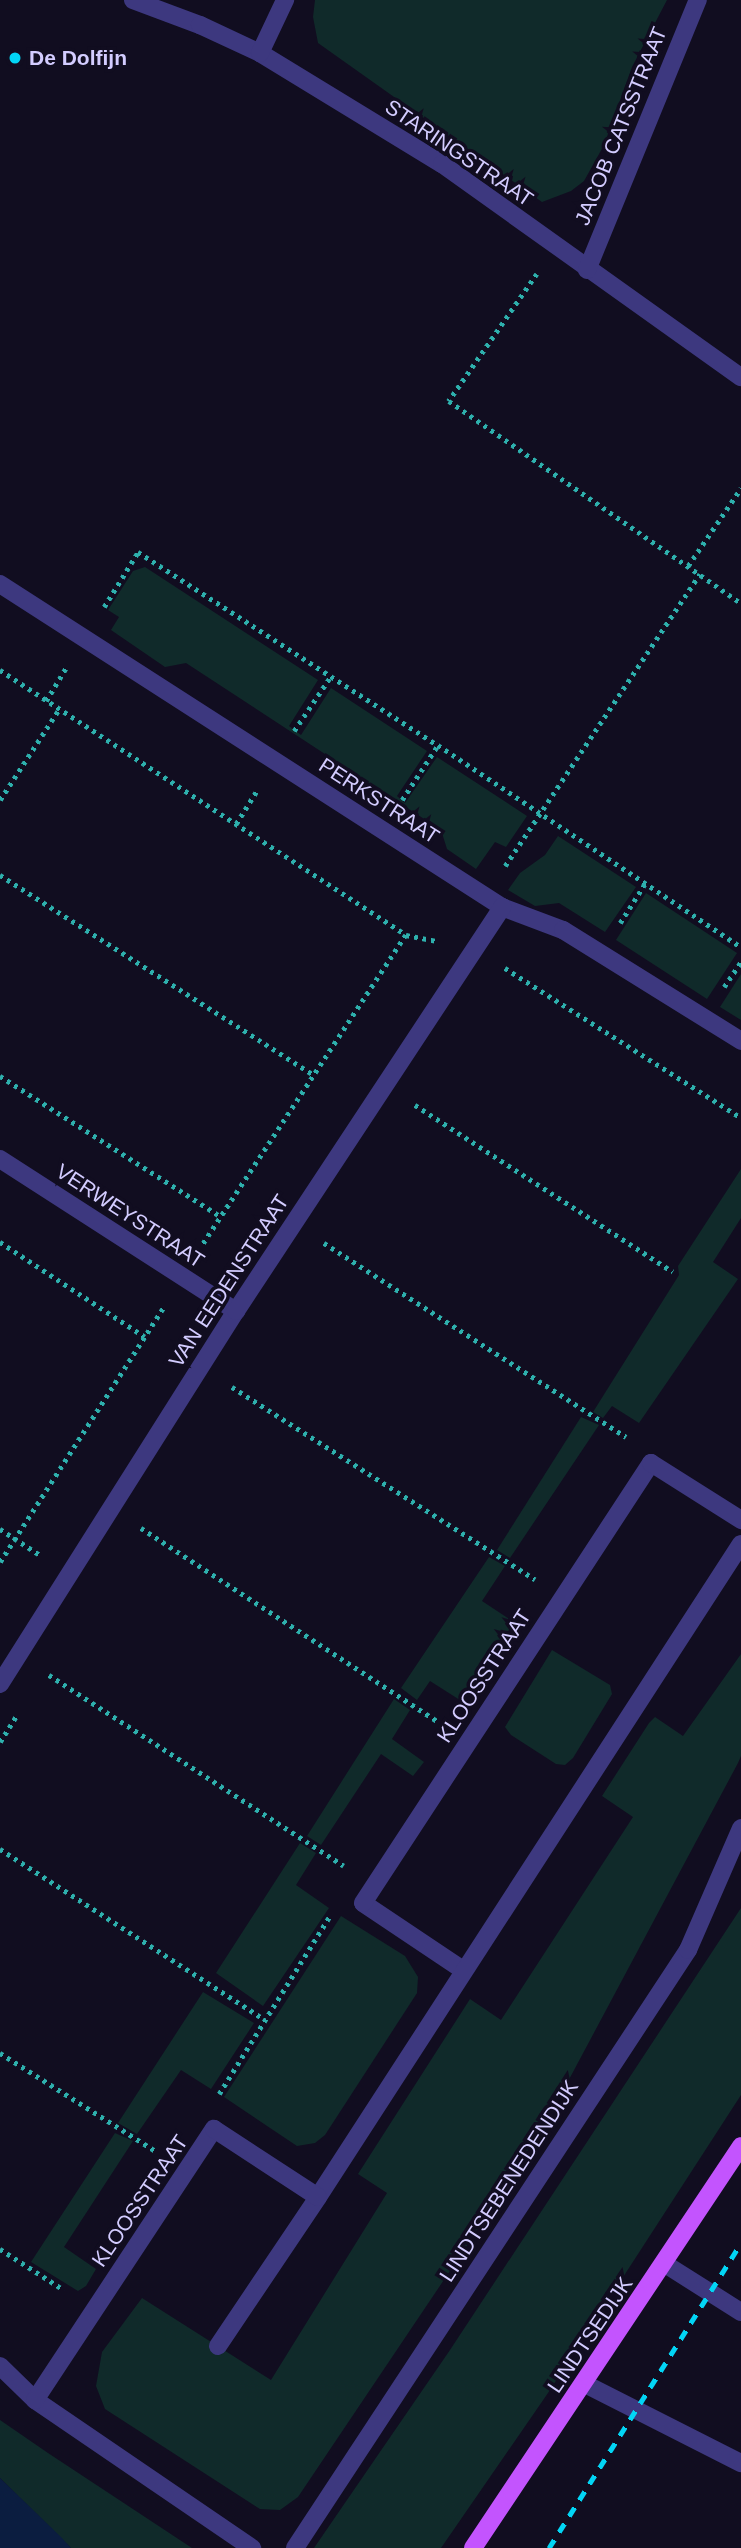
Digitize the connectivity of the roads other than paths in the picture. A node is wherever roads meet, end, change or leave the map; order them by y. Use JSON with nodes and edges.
{"nodes":[{"id":1,"x":133,"y":0,"type":"edge"},
{"id":2,"x":285,"y":0,"type":"edge"},
{"id":3,"x":698,"y":0,"type":"edge"},
{"id":4,"x":260,"y":53,"type":"junction"},
{"id":5,"x":587,"y":270,"type":"junction"},
{"id":6,"x":741,"y":377,"type":"edge"},
{"id":7,"x":0,"y":584,"type":"edge"},
{"id":8,"x":502,"y":907,"type":"junction"},
{"id":9,"x":741,"y":1041,"type":"edge"},
{"id":10,"x":0,"y":1159,"type":"edge"},
{"id":11,"x":236,"y":1311,"type":"junction"},
{"id":12,"x":741,"y":1520,"type":"edge"},
{"id":13,"x":741,"y":1544,"type":"edge"},
{"id":14,"x":0,"y":1684,"type":"edge"},
{"id":15,"x":741,"y":1828,"type":"edge"},
{"id":16,"x":463,"y":1970,"type":"junction"},
{"id":17,"x":741,"y":2146,"type":"edge"},
{"id":18,"x":318,"y":2197,"type":"junction"},
{"id":19,"x":665,"y":2264,"type":"junction"},
{"id":20,"x":741,"y":2312,"type":"edge"},
{"id":21,"x":218,"y":2346,"type":"dead end"},
{"id":22,"x":0,"y":2366,"type":"edge"},
{"id":23,"x":585,"y":2384,"type":"junction"},
{"id":24,"x":35,"y":2400,"type":"junction"},
{"id":25,"x":741,"y":2463,"type":"edge"},
{"id":26,"x":252,"y":2548,"type":"edge"},
{"id":27,"x":295,"y":2548,"type":"edge"},
{"id":28,"x":474,"y":2548,"type":"edge"}],
"edges":[{"from":1,"to":4,"type":"street","name":"STARINGSTRAAT"},
{"from":2,"to":4,"type":"street"},
{"from":3,"to":5,"type":"street","name":"JACOB CATSSTRAAT"},
{"from":4,"to":5,"type":"street","name":"STARINGSTRAAT"},
{"from":5,"to":6,"type":"street","name":"STARINGSTRAAT"},
{"from":7,"to":8,"type":"street","name":"PERKSTRAAT"},
{"from":8,"to":9,"type":"street","name":"PERKSTRAAT"},
{"from":8,"to":11,"type":"street","name":"VAN EEDENSTRAAT"},
{"from":10,"to":11,"type":"street","name":"VERWEYSTRAAT"},
{"from":11,"to":14,"type":"street","name":"VAN EEDENSTRAAT"},
{"from":12,"to":16,"type":"street","name":"KLOOSSTRAAT"},
{"from":13,"to":16,"type":"street"},
{"from":15,"to":27,"type":"street","name":"LINDTSEBENEDENDIJK"},
{"from":16,"to":18,"type":"street"},
{"from":17,"to":19,"type":"main road","name":"LINDTSEDIJK"},
{"from":18,"to":21,"type":"street"},
{"from":18,"to":24,"type":"street","name":"KLOOSSTRAAT"},
{"from":19,"to":20,"type":"street"},
{"from":19,"to":23,"type":"main road","name":"LINDTSEDIJK"},
{"from":22,"to":24,"type":"street"},
{"from":23,"to":25,"type":"street"},
{"from":23,"to":28,"type":"main road","name":"LINDTSEDIJK"},
{"from":24,"to":26,"type":"street"}]}
